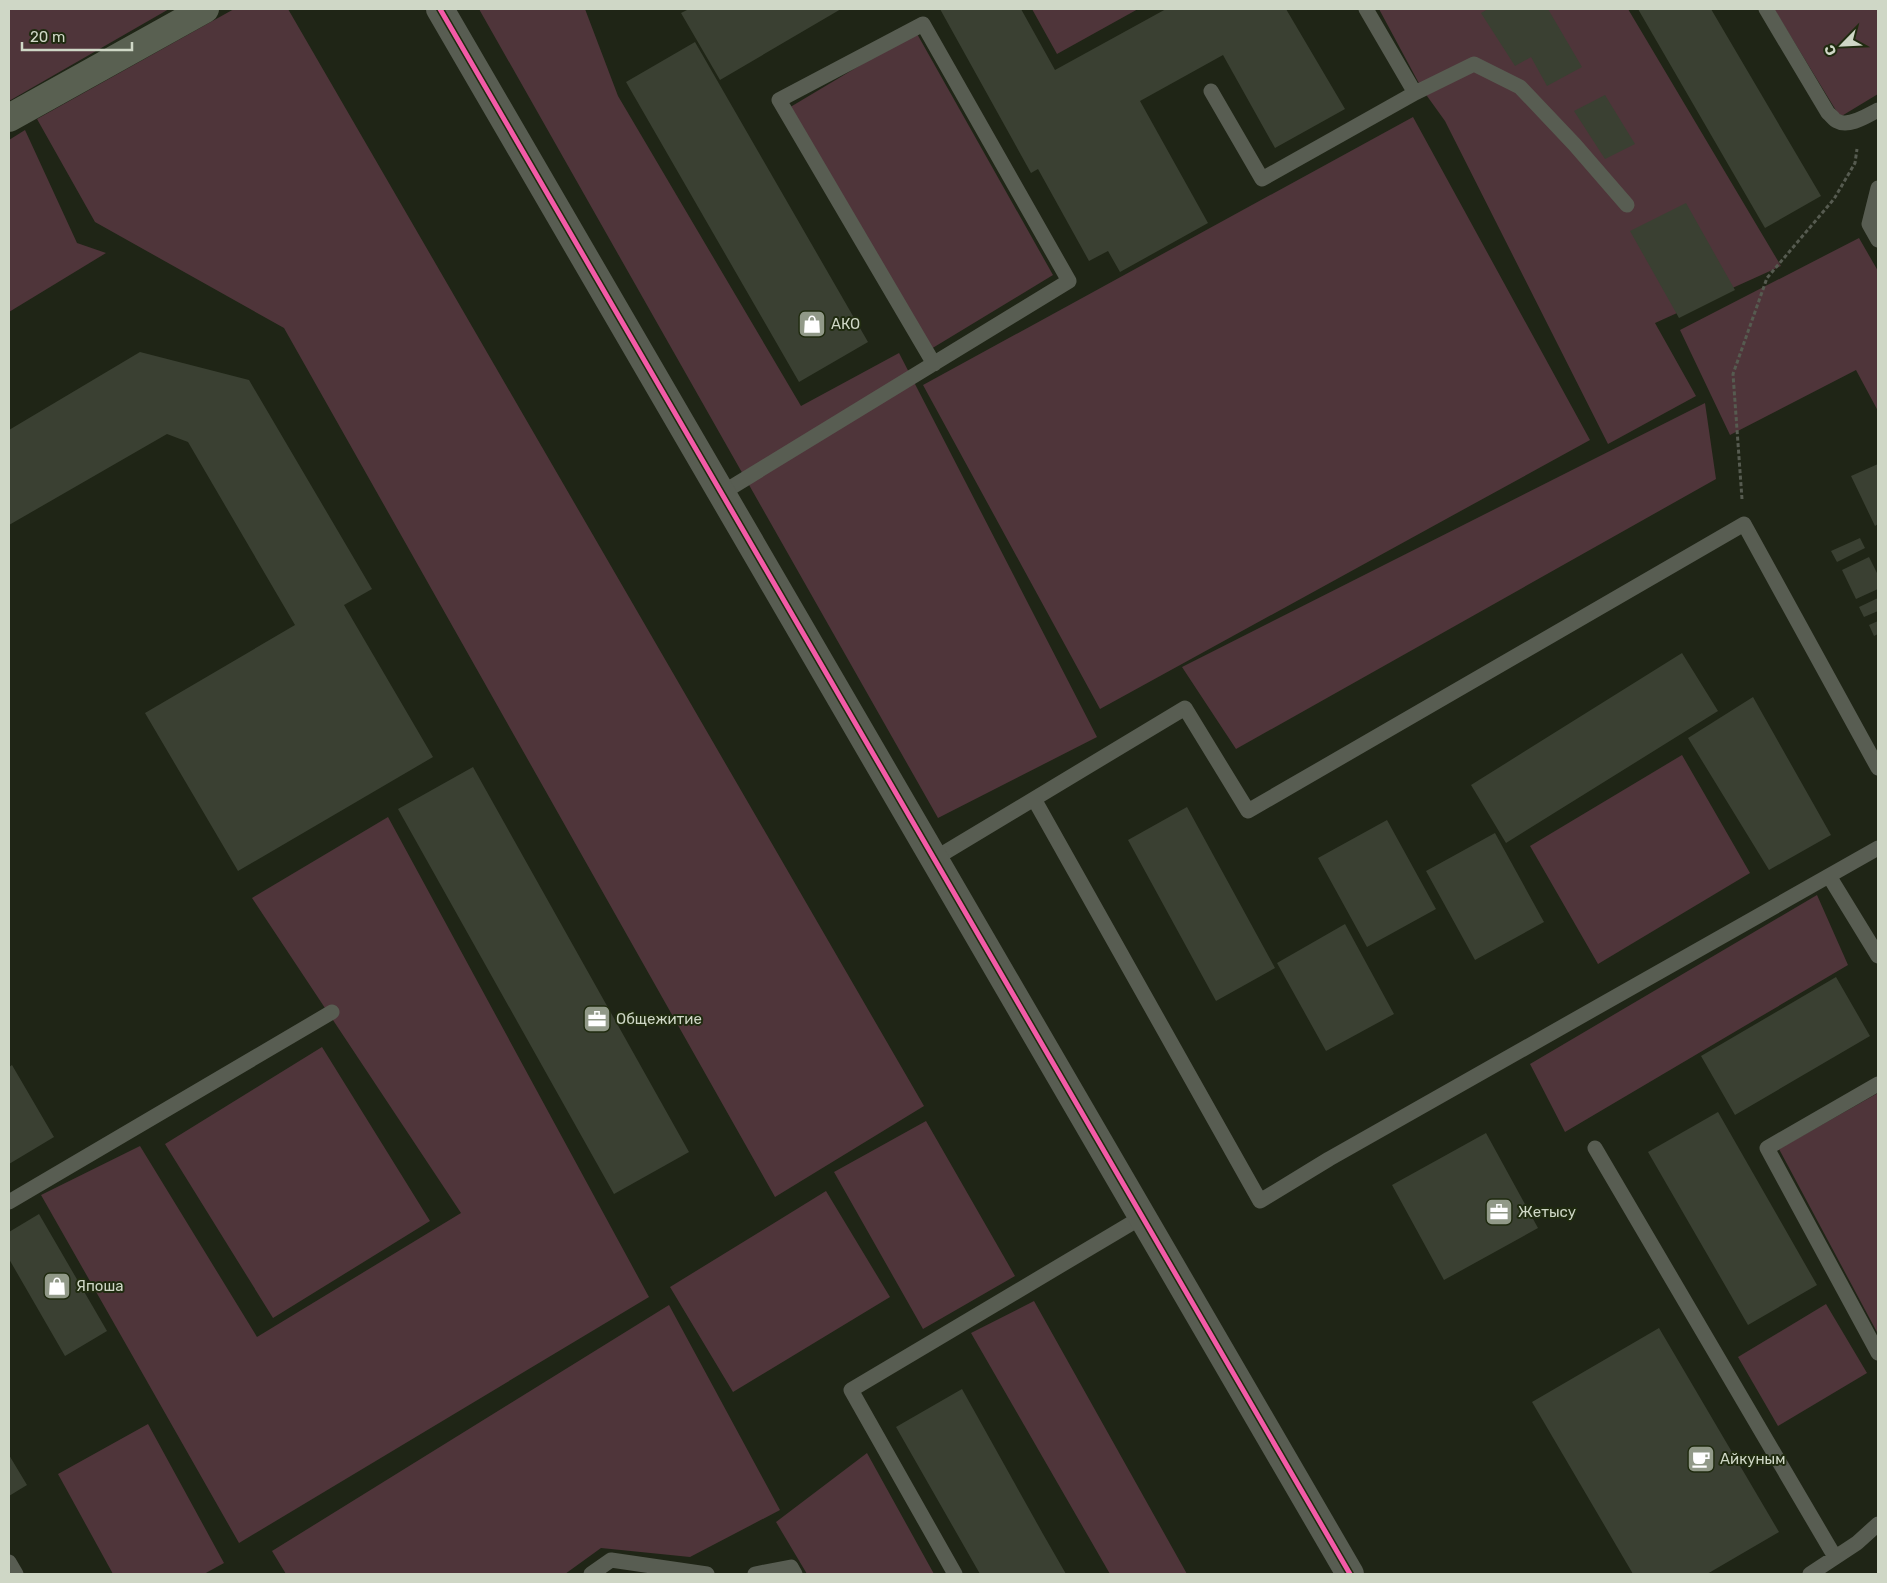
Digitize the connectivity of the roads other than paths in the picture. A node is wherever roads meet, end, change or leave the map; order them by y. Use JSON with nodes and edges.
{"nodes":[{"id":1,"x":205,"y":9,"type":"edge"},
{"id":2,"x":440,"y":9,"type":"edge"},
{"id":3,"x":1366,"y":9,"type":"edge"},
{"id":4,"x":1766,"y":9,"type":"edge"},
{"id":5,"x":1211,"y":91,"type":"dead end"},
{"id":6,"x":1414,"y":93,"type":"junction"},
{"id":7,"x":1878,"y":110,"type":"edge"},
{"id":8,"x":9,"y":118,"type":"edge"},
{"id":9,"x":1878,"y":188,"type":"edge"},
{"id":10,"x":1627,"y":205,"type":"dead end"},
{"id":11,"x":1878,"y":240,"type":"edge"},
{"id":12,"x":934,"y":364,"type":"junction"},
{"id":13,"x":722,"y":493,"type":"junction"},
{"id":14,"x":1878,"y":768,"type":"edge"},
{"id":15,"x":1034,"y":799,"type":"junction"},
{"id":16,"x":1878,"y":848,"type":"edge"},
{"id":17,"x":934,"y":859,"type":"junction"},
{"id":18,"x":1830,"y":876,"type":"junction"},
{"id":19,"x":1878,"y":956,"type":"edge"},
{"id":20,"x":332,"y":1012,"type":"dead end"},
{"id":21,"x":1878,"y":1084,"type":"edge"},
{"id":22,"x":1595,"y":1148,"type":"dead end"},
{"id":23,"x":9,"y":1202,"type":"edge"},
{"id":24,"x":1142,"y":1217,"type":"junction"},
{"id":25,"x":1878,"y":1354,"type":"edge"},
{"id":26,"x":1878,"y":1524,"type":"edge"},
{"id":27,"x":1835,"y":1557,"type":"junction"},
{"id":28,"x":9,"y":1562,"type":"edge"},
{"id":29,"x":16,"y":1574,"type":"edge"},
{"id":30,"x":591,"y":1574,"type":"edge"},
{"id":31,"x":707,"y":1574,"type":"edge"},
{"id":32,"x":755,"y":1574,"type":"edge"},
{"id":33,"x":795,"y":1574,"type":"edge"},
{"id":34,"x":954,"y":1574,"type":"edge"},
{"id":35,"x":1350,"y":1574,"type":"edge"},
{"id":36,"x":1810,"y":1574,"type":"edge"}],
"edges":[{"from":1,"to":8,"type":"main road"},
{"from":2,"to":13,"type":"street"},
{"from":3,"to":6,"type":"lane"},
{"from":4,"to":7,"type":"lane"},
{"from":5,"to":6,"type":"lane"},
{"from":6,"to":10,"type":"lane"},
{"from":9,"to":11,"type":"lane"},
{"from":12,"to":12,"type":"lane"},
{"from":12,"to":13,"type":"lane"},
{"from":13,"to":17,"type":"street"},
{"from":14,"to":15,"type":"lane"},
{"from":15,"to":17,"type":"lane"},
{"from":15,"to":18,"type":"lane"},
{"from":16,"to":18,"type":"lane"},
{"from":17,"to":24,"type":"street"},
{"from":18,"to":19,"type":"lane"},
{"from":20,"to":23,"type":"lane"},
{"from":21,"to":25,"type":"lane"},
{"from":22,"to":27,"type":"lane"},
{"from":24,"to":34,"type":"lane"},
{"from":24,"to":35,"type":"street"},
{"from":26,"to":27,"type":"lane"},
{"from":27,"to":36,"type":"lane"},
{"from":28,"to":29,"type":"lane"},
{"from":30,"to":31,"type":"lane"},
{"from":32,"to":33,"type":"lane"}]}
